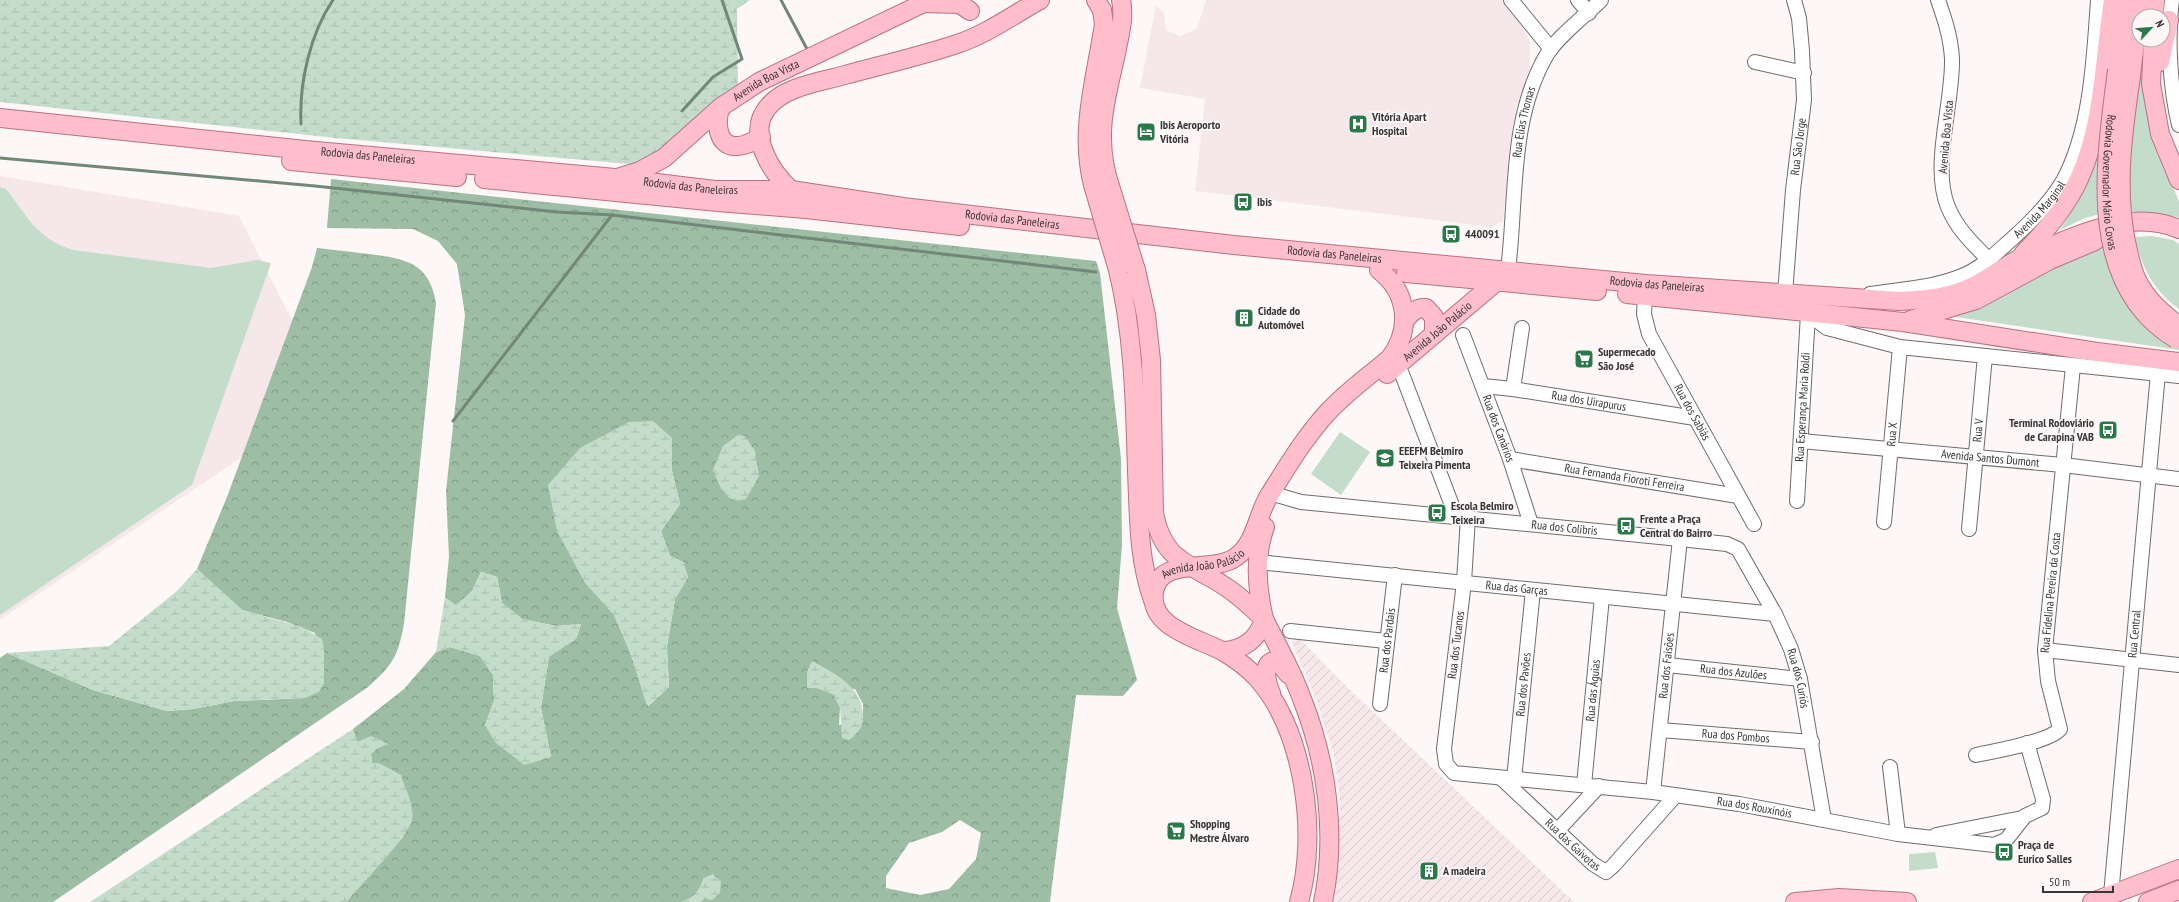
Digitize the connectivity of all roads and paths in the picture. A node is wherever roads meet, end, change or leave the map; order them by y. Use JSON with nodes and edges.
{"nodes":[{"id":1,"x":1040,"y":0,"type":"edge"},
{"id":2,"x":1096,"y":0,"type":"edge"},
{"id":3,"x":1121,"y":0,"type":"edge"},
{"id":4,"x":1130,"y":0,"type":"edge"},
{"id":5,"x":1511,"y":0,"type":"edge"},
{"id":6,"x":1578,"y":0,"type":"edge"},
{"id":7,"x":1601,"y":0,"type":"edge"},
{"id":8,"x":1794,"y":0,"type":"edge"},
{"id":9,"x":1938,"y":0,"type":"edge"},
{"id":10,"x":2098,"y":0,"type":"edge"},
{"id":11,"x":2113,"y":0,"type":"edge"},
{"id":12,"x":2125,"y":0,"type":"edge"},
{"id":13,"x":2140,"y":0,"type":"edge"},
{"id":14,"x":926,"y":2,"type":"edge"},
{"id":15,"x":969,"y":6,"type":"edge"},
{"id":16,"x":1589,"y":13,"type":"junction"},
{"id":17,"x":956,"y":44,"type":"junction"},
{"id":18,"x":2153,"y":48,"type":"edge"},
{"id":19,"x":2159,"y":48,"type":"edge"},
{"id":20,"x":2167,"y":48,"type":"edge"},
{"id":21,"x":1551,"y":49,"type":"junction"},
{"id":22,"x":1755,"y":62,"type":"dead end"},
{"id":23,"x":1112,"y":68,"type":"junction"},
{"id":24,"x":1804,"y":73,"type":"junction"},
{"id":25,"x":2124,"y":73,"type":"junction"},
{"id":26,"x":2153,"y":98,"type":"junction"},
{"id":27,"x":721,"y":107,"type":"junction"},
{"id":28,"x":0,"y":118,"type":"edge"},
{"id":29,"x":2179,"y":124,"type":"edge"},
{"id":30,"x":0,"y":131,"type":"edge"},
{"id":31,"x":761,"y":137,"type":"junction"},
{"id":32,"x":615,"y":178,"type":"junction"},
{"id":33,"x":2179,"y":180,"type":"edge"},
{"id":34,"x":1101,"y":185,"type":"junction"},
{"id":35,"x":791,"y":190,"type":"junction"},
{"id":36,"x":2179,"y":229,"type":"edge"},
{"id":37,"x":2179,"y":240,"type":"edge"},
{"id":38,"x":1989,"y":260,"type":"junction"},
{"id":39,"x":2017,"y":260,"type":"junction"},
{"id":40,"x":1379,"y":270,"type":"junction"},
{"id":41,"x":1502,"y":276,"type":"junction"},
{"id":42,"x":1636,"y":291,"type":"junction"},
{"id":43,"x":1785,"y":294,"type":"junction"},
{"id":44,"x":1844,"y":297,"type":"junction"},
{"id":45,"x":1808,"y":314,"type":"junction"},
{"id":46,"x":1405,"y":320,"type":"junction"},
{"id":47,"x":1903,"y":322,"type":"junction"},
{"id":48,"x":1522,"y":328,"type":"dead end"},
{"id":49,"x":1434,"y":333,"type":"junction"},
{"id":50,"x":1463,"y":335,"type":"dead end"},
{"id":51,"x":2178,"y":335,"type":"edge"},
{"id":52,"x":1900,"y":347,"type":"junction"},
{"id":53,"x":1985,"y":356,"type":"junction"},
{"id":54,"x":2179,"y":362,"type":"edge"},
{"id":55,"x":2073,"y":366,"type":"junction"},
{"id":56,"x":2158,"y":373,"type":"junction"},
{"id":57,"x":1402,"y":374,"type":"dead end"},
{"id":58,"x":2179,"y":376,"type":"edge"},
{"id":59,"x":1483,"y":386,"type":"junction"},
{"id":60,"x":1513,"y":388,"type":"junction"},
{"id":61,"x":1695,"y":418,"type":"junction"},
{"id":62,"x":1800,"y":441,"type":"junction"},
{"id":63,"x":1890,"y":448,"type":"junction"},
{"id":64,"x":1976,"y":457,"type":"junction"},
{"id":65,"x":1510,"y":459,"type":"junction"},
{"id":66,"x":2063,"y":465,"type":"junction"},
{"id":67,"x":2149,"y":476,"type":"junction"},
{"id":68,"x":2179,"y":479,"type":"edge"},
{"id":69,"x":1276,"y":495,"type":"junction"},
{"id":70,"x":1738,"y":496,"type":"junction"},
{"id":71,"x":1797,"y":501,"type":"dead end"},
{"id":72,"x":1462,"y":516,"type":"junction"},
{"id":73,"x":1884,"y":522,"type":"dead end"},
{"id":74,"x":1531,"y":524,"type":"junction"},
{"id":75,"x":1754,"y":524,"type":"dead end"},
{"id":76,"x":1969,"y":529,"type":"dead end"},
{"id":77,"x":1680,"y":539,"type":"junction"},
{"id":78,"x":1738,"y":549,"type":"joint"},
{"id":79,"x":1258,"y":562,"type":"junction"},
{"id":80,"x":1191,"y":567,"type":"junction"},
{"id":81,"x":1395,"y":575,"type":"junction"},
{"id":82,"x":1464,"y":582,"type":"junction"},
{"id":83,"x":1533,"y":590,"type":"junction"},
{"id":84,"x":1602,"y":597,"type":"junction"},
{"id":85,"x":1672,"y":603,"type":"junction"},
{"id":86,"x":1155,"y":605,"type":"junction"},
{"id":87,"x":1775,"y":614,"type":"junction"},
{"id":88,"x":1264,"y":619,"type":"junction"},
{"id":89,"x":1290,"y":631,"type":"dead end"},
{"id":90,"x":1386,"y":641,"type":"junction"},
{"id":91,"x":2044,"y":650,"type":"junction"},
{"id":92,"x":1223,"y":651,"type":"junction"},
{"id":93,"x":2131,"y":659,"type":"junction"},
{"id":94,"x":1667,"y":665,"type":"junction"},
{"id":95,"x":2179,"y":665,"type":"edge"},
{"id":96,"x":1800,"y":680,"type":"junction"},
{"id":97,"x":1302,"y":699,"type":"junction"},
{"id":98,"x":1380,"y":704,"type":"dead end"},
{"id":99,"x":1278,"y":708,"type":"junction"},
{"id":100,"x":1660,"y":730,"type":"junction"},
{"id":101,"x":1812,"y":742,"type":"junction"},
{"id":102,"x":2027,"y":743,"type":"junction"},
{"id":103,"x":1976,"y":755,"type":"dead end"},
{"id":104,"x":1890,"y":767,"type":"dead end"},
{"id":105,"x":1451,"y":771,"type":"joint"},
{"id":106,"x":1507,"y":778,"type":"junction"},
{"id":107,"x":1584,"y":785,"type":"junction"},
{"id":108,"x":1599,"y":786,"type":"junction"},
{"id":109,"x":1653,"y":792,"type":"junction"},
{"id":110,"x":1675,"y":796,"type":"junction"},
{"id":111,"x":2022,"y":818,"type":"junction"},
{"id":112,"x":1824,"y":820,"type":"junction"},
{"id":113,"x":1558,"y":830,"type":"junction"},
{"id":114,"x":1898,"y":834,"type":"junction"},
{"id":115,"x":1924,"y":838,"type":"junction"},
{"id":116,"x":2179,"y":869,"type":"edge"},
{"id":117,"x":2179,"y":890,"type":"edge"},
{"id":118,"x":2111,"y":895,"type":"junction"},
{"id":119,"x":1299,"y":902,"type":"edge"},
{"id":120,"x":1323,"y":902,"type":"edge"},
{"id":121,"x":1795,"y":902,"type":"edge"},
{"id":122,"x":1907,"y":902,"type":"edge"},
{"id":123,"x":2092,"y":902,"type":"edge"},
{"id":124,"x":2148,"y":902,"type":"edge"}],
"edges":[{"from":1,"to":17,"type":"main road","name":"Avenida Boa Vista"},
{"from":2,"to":34,"type":"main road"},
{"from":3,"to":23,"type":"main road"},
{"from":4,"to":23,"type":"main road"},
{"from":5,"to":21,"type":"street"},
{"from":6,"to":16,"type":"street"},
{"from":7,"to":16,"type":"street","name":"Rua Elias Thomas"},
{"from":8,"to":24,"type":"street","name":"Rua São Jorge"},
{"from":9,"to":38,"type":"street","name":"Avenida Boa Vista"},
{"from":10,"to":38,"type":"street","name":"Avenida Marginal"},
{"from":11,"to":39,"type":"main road"},
{"from":12,"to":25,"type":"main road"},
{"from":13,"to":25,"type":"main road"},
{"from":14,"to":15,"type":"main road"},
{"from":14,"to":27,"type":"main road","name":"Avenida Boa Vista"},
{"from":15,"to":17,"type":"main road"},
{"from":16,"to":21,"type":"street","name":"Rua Elias Thomas"},
{"from":17,"to":31,"type":"main road","name":"Avenida Boa Vista"},
{"from":18,"to":26,"type":"main road"},
{"from":19,"to":26,"type":"main road"},
{"from":20,"to":29,"type":"street"},
{"from":21,"to":41,"type":"street","name":"Rua Elias Thomas"},
{"from":22,"to":24,"type":"street"},
{"from":23,"to":34,"type":"main road"},
{"from":24,"to":43,"type":"street","name":"Rua São Jorge"},
{"from":25,"to":51,"type":"main road","bridge":true},
{"from":26,"to":33,"type":"main road"},
{"from":27,"to":31,"type":"main road"},
{"from":27,"to":32,"type":"main road","name":"Avenida Boa Vista"},
{"from":28,"to":32,"type":"main road","name":"Rodovia das Paneleiras"},
{"from":30,"to":40,"type":"main road","name":"Rodovia das Paneleiras"},
{"from":31,"to":35,"type":"main road","name":"Avenida Boa Vista"},
{"from":32,"to":35,"type":"main road","name":"Rodovia das Paneleiras"},
{"from":34,"to":80,"type":"main road","bridge":true},
{"from":34,"to":86,"type":"main road","bridge":true},
{"from":35,"to":41,"type":"main road","name":"Rodovia das Paneleiras"},
{"from":36,"to":39,"type":"main road"},
{"from":37,"to":47,"type":"main road"},
{"from":38,"to":44,"type":"street","name":"Avenida Marginal"},
{"from":39,"to":44,"type":"main road","name":"Rodovia das Paneleiras"},
{"from":40,"to":41,"type":"main road","name":"Rodovia das Paneleiras"},
{"from":40,"to":46,"type":"main road","name":"Avenida João Palácio"},
{"from":41,"to":42,"type":"main road","name":"Rodovia das Paneleiras"},
{"from":41,"to":49,"type":"main road","name":"Avenida João Palácio"},
{"from":42,"to":43,"type":"main road","name":"Rodovia das Paneleiras"},
{"from":42,"to":45,"type":"main road","name":"Rodovia das Paneleiras"},
{"from":42,"to":61,"type":"street","name":"Rua dos Sabiás"},
{"from":43,"to":44,"type":"main road","name":"Rodovia das Paneleiras"},
{"from":45,"to":47,"type":"main road","name":"Rodovia das Paneleiras"},
{"from":45,"to":52,"type":"street"},
{"from":45,"to":62,"type":"street","name":"Rua Esperança Maria Roldi"},
{"from":46,"to":49,"type":"main road"},
{"from":46,"to":69,"type":"main road","name":"Avenida João Palácio"},
{"from":47,"to":54,"type":"main road","name":"Rodovia das Paneleiras"},
{"from":48,"to":60,"type":"street"},
{"from":49,"to":69,"type":"main road","name":"Avenida João Palácio"},
{"from":50,"to":59,"type":"street","name":"Rua dos Canários"},
{"from":52,"to":53,"type":"street"},
{"from":52,"to":63,"type":"street","name":"Rua X"},
{"from":53,"to":55,"type":"street"},
{"from":53,"to":64,"type":"street","name":"Rua V"},
{"from":55,"to":56,"type":"street"},
{"from":55,"to":66,"type":"street","name":"Rua Fidelina Pereira da Costa"},
{"from":56,"to":58,"type":"street"},
{"from":56,"to":67,"type":"street","name":"Rua Central"},
{"from":57,"to":72,"type":"street"},
{"from":59,"to":60,"type":"street","name":"Rua dos Uirapurus"},
{"from":59,"to":65,"type":"street","name":"Rua dos Canários"},
{"from":60,"to":61,"type":"street","name":"Rua dos Uirapurus"},
{"from":61,"to":70,"type":"street","name":"Rua dos Sabiás"},
{"from":62,"to":63,"type":"street","name":"Avenida Santos Dumont"},
{"from":62,"to":71,"type":"street","name":"Rua Esperança Maria Roldi"},
{"from":63,"to":64,"type":"street","name":"Avenida Santos Dumont"},
{"from":63,"to":73,"type":"street","name":"Rua X"},
{"from":64,"to":66,"type":"street","name":"Avenida Santos Dumont"},
{"from":64,"to":76,"type":"street","name":"Rua V"},
{"from":65,"to":70,"type":"street","name":"Rua Fernanda Fioroti Ferreira"},
{"from":65,"to":74,"type":"street","name":"Rua dos Canários"},
{"from":66,"to":67,"type":"street","name":"Avenida Santos Dumont"},
{"from":66,"to":91,"type":"street","name":"Rua Fidelina Pereira da Costa"},
{"from":67,"to":68,"type":"street","name":"Avenida Santos Dumont"},
{"from":67,"to":93,"type":"street","name":"Rua Central"},
{"from":69,"to":72,"type":"street","name":"Rua dos Colibris"},
{"from":69,"to":79,"type":"main road","name":"Avenida João Palácio"},
{"from":69,"to":80,"type":"main road","name":"Avenida João Palácio"},
{"from":70,"to":75,"type":"street","name":"Rua dos Sabiás"},
{"from":72,"to":74,"type":"street","name":"Rua dos Colibris"},
{"from":72,"to":82,"type":"street","name":"Rua dos Tucanos"},
{"from":74,"to":77,"type":"street","name":"Rua dos Colibris"},
{"from":77,"to":78,"type":"street","name":"Rua dos Colibris"},
{"from":77,"to":85,"type":"street","name":"Rua dos Faisões"},
{"from":78,"to":87,"type":"street","name":"Rua dos Curiós"},
{"from":79,"to":81,"type":"street","name":"Rua das Garças"},
{"from":79,"to":88,"type":"main road","name":"Avenida João Palácio"},
{"from":80,"to":86,"type":"main road","name":"Avenida João Palácio"},
{"from":80,"to":88,"type":"main road"},
{"from":81,"to":82,"type":"street","name":"Rua das Garças"},
{"from":81,"to":90,"type":"street","name":"Rua dos Pardais"},
{"from":82,"to":83,"type":"street","name":"Rua das Garças"},
{"from":82,"to":105,"type":"street","name":"Rua dos Tucanos"},
{"from":83,"to":84,"type":"street","name":"Rua das Garças"},
{"from":83,"to":106,"type":"street","name":"Rua dos Pavões"},
{"from":84,"to":85,"type":"street","name":"Rua das Garças"},
{"from":84,"to":107,"type":"street","name":"Rua das Águias"},
{"from":85,"to":87,"type":"street","name":"Rua das Garças"},
{"from":85,"to":94,"type":"street","name":"Rua dos Faisões"},
{"from":86,"to":92,"type":"main road"},
{"from":87,"to":96,"type":"street","name":"Rua dos Curiós"},
{"from":88,"to":92,"type":"main road"},
{"from":88,"to":97,"type":"main road","name":"Avenida João Palácio"},
{"from":89,"to":90,"type":"street"},
{"from":90,"to":98,"type":"street","name":"Rua dos Pardais"},
{"from":91,"to":93,"type":"street"},
{"from":91,"to":102,"type":"street","name":"Rua Fidelina Pereira da Costa"},
{"from":92,"to":99,"type":"main road"},
{"from":93,"to":95,"type":"street"},
{"from":93,"to":118,"type":"street","name":"Rua Central"},
{"from":94,"to":96,"type":"street","name":"Rua dos Azulões"},
{"from":94,"to":100,"type":"street","name":"Rua dos Faisões"},
{"from":96,"to":101,"type":"street","name":"Rua dos Curiós"},
{"from":97,"to":99,"type":"main road"},
{"from":97,"to":120,"type":"main road","name":"Avenida João Palácio"},
{"from":99,"to":119,"type":"main road"},
{"from":100,"to":101,"type":"street","name":"Rua dos Pombos"},
{"from":100,"to":109,"type":"street","name":"Rua dos Faisões"},
{"from":101,"to":112,"type":"street","name":"Rua dos Curiós"},
{"from":102,"to":103,"type":"street","name":"Rua Fidelina Pereira da Costa"},
{"from":102,"to":111,"type":"street","name":"Rua dos Rouxinóis"},
{"from":104,"to":114,"type":"street"},
{"from":105,"to":106,"type":"street","name":"Rua dos Rouxinóis"},
{"from":106,"to":107,"type":"street","name":"Rua dos Rouxinóis"},
{"from":106,"to":113,"type":"street","name":"Rua das Gaivotas"},
{"from":107,"to":108,"type":"street","name":"Rua dos Rouxinóis"},
{"from":108,"to":109,"type":"street","name":"Rua dos Rouxinóis"},
{"from":108,"to":113,"type":"street"},
{"from":109,"to":110,"type":"street","name":"Rua dos Rouxinóis"},
{"from":110,"to":112,"type":"street","name":"Rua dos Rouxinóis"},
{"from":110,"to":113,"type":"street","name":"Rua das Gaivotas"},
{"from":111,"to":115,"type":"street"},
{"from":111,"to":115,"type":"street","name":"Rua dos Rouxinóis"},
{"from":112,"to":114,"type":"street","name":"Rua dos Rouxinóis"},
{"from":114,"to":115,"type":"street","name":"Rua dos Rouxinóis"},
{"from":116,"to":118,"type":"main road"},
{"from":117,"to":124,"type":"main road"},
{"from":118,"to":123,"type":"main road"},
{"from":121,"to":122,"type":"main road"}]}
